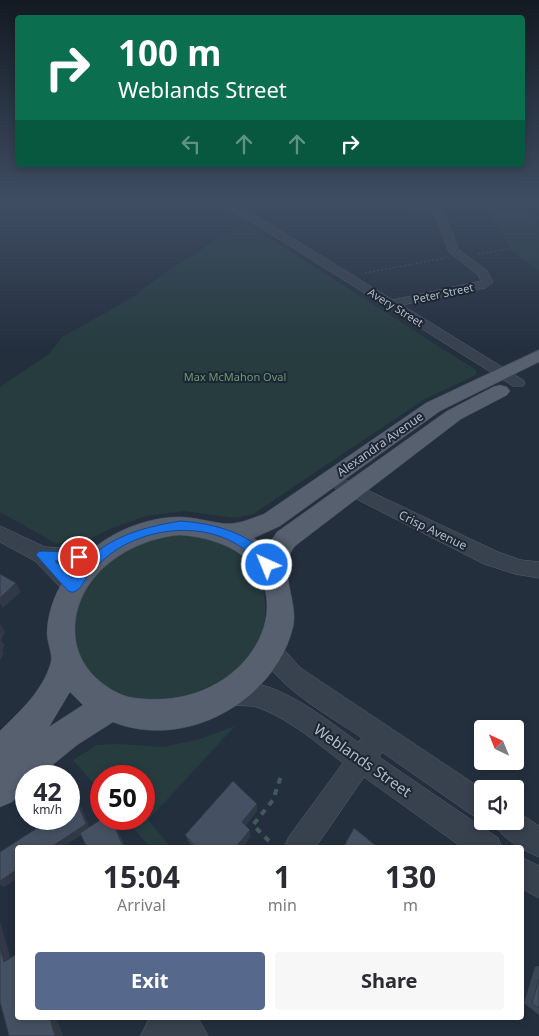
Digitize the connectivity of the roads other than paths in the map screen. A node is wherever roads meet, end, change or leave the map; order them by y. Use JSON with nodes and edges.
{"nodes":[{"id":1,"x":306,"y":251,"type":"edge"},
{"id":2,"x":454,"y":251,"type":"edge"},
{"id":3,"x":390,"y":304,"type":"junction"},
{"id":4,"x":539,"y":355,"type":"edge"},
{"id":5,"x":539,"y":372,"type":"edge"},
{"id":6,"x":509,"y":377,"type":"junction"},
{"id":7,"x":341,"y":484,"type":"junction"},
{"id":8,"x":223,"y":533,"type":"junction"},
{"id":9,"x":0,"y":534,"type":"edge"},
{"id":10,"x":42,"y":555,"type":"junction"},
{"id":11,"x":97,"y":558,"type":"junction"},
{"id":12,"x":539,"y":570,"type":"edge"},
{"id":13,"x":274,"y":579,"type":"junction"},
{"id":14,"x":73,"y":587,"type":"junction"},
{"id":15,"x":270,"y":650,"type":"junction"},
{"id":16,"x":66,"y":662,"type":"junction"},
{"id":17,"x":230,"y":694,"type":"junction"},
{"id":18,"x":112,"y":706,"type":"junction"},
{"id":19,"x":380,"y":735,"type":"junction"},
{"id":20,"x":0,"y":754,"type":"edge"},
{"id":21,"x":362,"y":760,"type":"junction"},
{"id":22,"x":0,"y":790,"type":"edge"},
{"id":23,"x":474,"y":800,"type":"edge"},
{"id":24,"x":520,"y":830,"type":"edge"},
{"id":25,"x":539,"y":843,"type":"edge"},
{"id":26,"x":300,"y":845,"type":"edge"},
{"id":27,"x":484,"y":845,"type":"edge"},
{"id":28,"x":524,"y":873,"type":"edge"},
{"id":29,"x":539,"y":883,"type":"edge"},
{"id":30,"x":169,"y":1020,"type":"edge"},
{"id":31,"x":179,"y":1020,"type":"edge"},
{"id":32,"x":158,"y":1036,"type":"edge"},
{"id":33,"x":191,"y":1036,"type":"edge"}],
"edges":[{"from":1,"to":3,"type":"street","name":"Avery Street"},
{"from":2,"to":3,"type":"street","name":"Peter Street"},
{"from":3,"to":6,"type":"street","name":"Avery Street"},
{"from":4,"to":6,"type":"main road","name":"Alexandra Avenue"},
{"from":5,"to":6,"type":"main road","name":"Alexandra Avenue"},
{"from":6,"to":7,"type":"main road","name":"Alexandra Avenue"},
{"from":7,"to":8,"type":"main road","name":"Alexandra Avenue"},
{"from":7,"to":12,"type":"street","name":"Crisp Avenue"},
{"from":7,"to":13,"type":"main road","name":"Alexandra Avenue"},
{"from":8,"to":11,"type":"main road"},
{"from":8,"to":13,"type":"main road"},
{"from":9,"to":10,"type":"street"},
{"from":10,"to":11,"type":"street"},
{"from":10,"to":14,"type":"street"},
{"from":11,"to":14,"type":"main road"},
{"from":13,"to":15,"type":"main road"},
{"from":14,"to":16,"type":"main road"},
{"from":15,"to":17,"type":"main road"},
{"from":15,"to":19,"type":"street"},
{"from":16,"to":18,"type":"main road"},
{"from":16,"to":20,"type":"main road"},
{"from":17,"to":18,"type":"main road"},
{"from":17,"to":21,"type":"street","name":"Weblands Street"},
{"from":18,"to":22,"type":"main road"},
{"from":19,"to":21,"type":"street"},
{"from":19,"to":23,"type":"street"},
{"from":21,"to":26,"type":"street"},
{"from":21,"to":27,"type":"street","name":"Weblands Street"},
{"from":24,"to":25,"type":"street"},
{"from":28,"to":29,"type":"street"},
{"from":30,"to":32,"type":"street"},
{"from":31,"to":33,"type":"street"}]}
